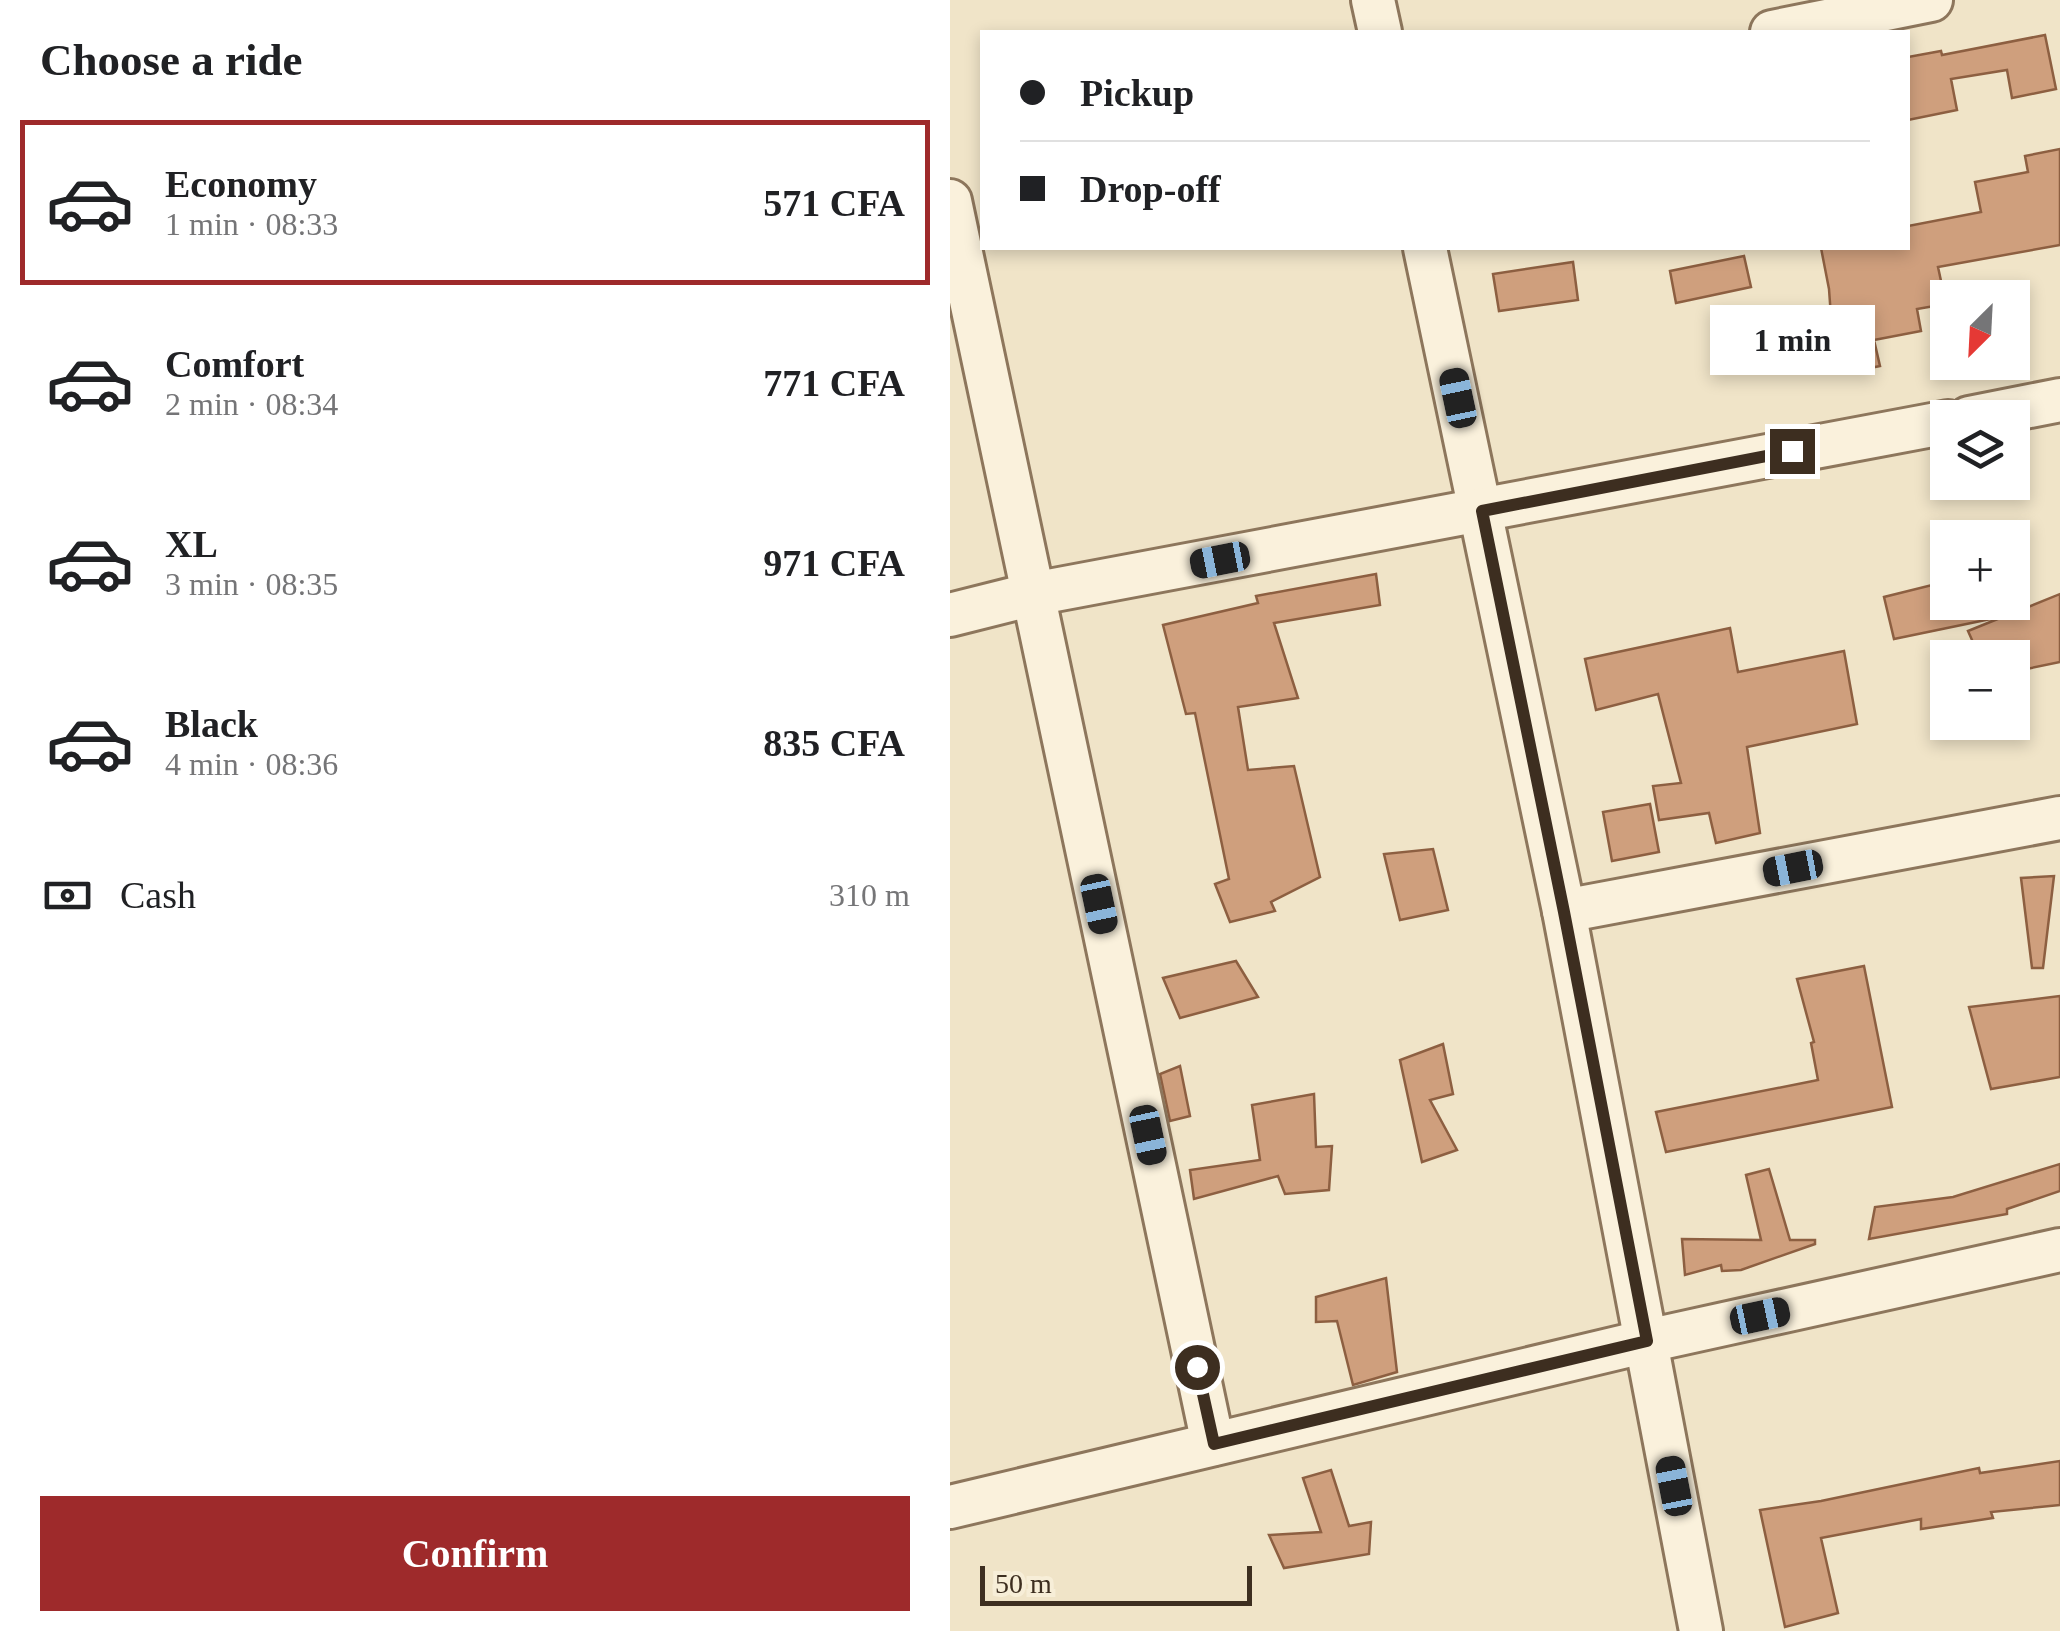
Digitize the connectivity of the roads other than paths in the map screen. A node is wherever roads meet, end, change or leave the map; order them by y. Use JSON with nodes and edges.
{"nodes":[{"id":1,"x":1373,"y":0,"type":"edge"},
{"id":2,"x":1932,"y":0,"type":"edge"},
{"id":3,"x":1380,"y":30,"type":"edge"},
{"id":4,"x":1782,"y":30,"type":"edge"},
{"id":5,"x":950,"y":201,"type":"edge"},
{"id":6,"x":1425,"y":250,"type":"edge"},
{"id":7,"x":2060,"y":400,"type":"edge"},
{"id":8,"x":2030,"y":406,"type":"edge"},
{"id":9,"x":1930,"y":425,"type":"edge"},
{"id":10,"x":1482,"y":511,"type":"junction"},
{"id":11,"x":1034,"y":594,"type":"junction"},
{"id":12,"x":950,"y":616,"type":"edge"},
{"id":13,"x":2060,"y":818,"type":"edge"},
{"id":14,"x":1564,"y":912,"type":"junction"},
{"id":15,"x":2060,"y":1250,"type":"edge"},
{"id":16,"x":1647,"y":1341,"type":"junction"},
{"id":17,"x":1214,"y":1444,"type":"junction"},
{"id":18,"x":950,"y":1507,"type":"edge"},
{"id":19,"x":1700,"y":1631,"type":"edge"}],
"edges":[{"from":1,"to":3,"type":"street"},
{"from":2,"to":4,"type":"street"},
{"from":5,"to":11,"type":"street"},
{"from":6,"to":10,"type":"street"},
{"from":7,"to":8,"type":"street"},
{"from":9,"to":10,"type":"street"},
{"from":10,"to":11,"type":"street"},
{"from":10,"to":14,"type":"street"},
{"from":11,"to":12,"type":"street"},
{"from":11,"to":17,"type":"street"},
{"from":13,"to":14,"type":"street"},
{"from":14,"to":16,"type":"street"},
{"from":15,"to":16,"type":"street"},
{"from":16,"to":17,"type":"street"},
{"from":16,"to":19,"type":"street"},
{"from":17,"to":18,"type":"street"}]}
